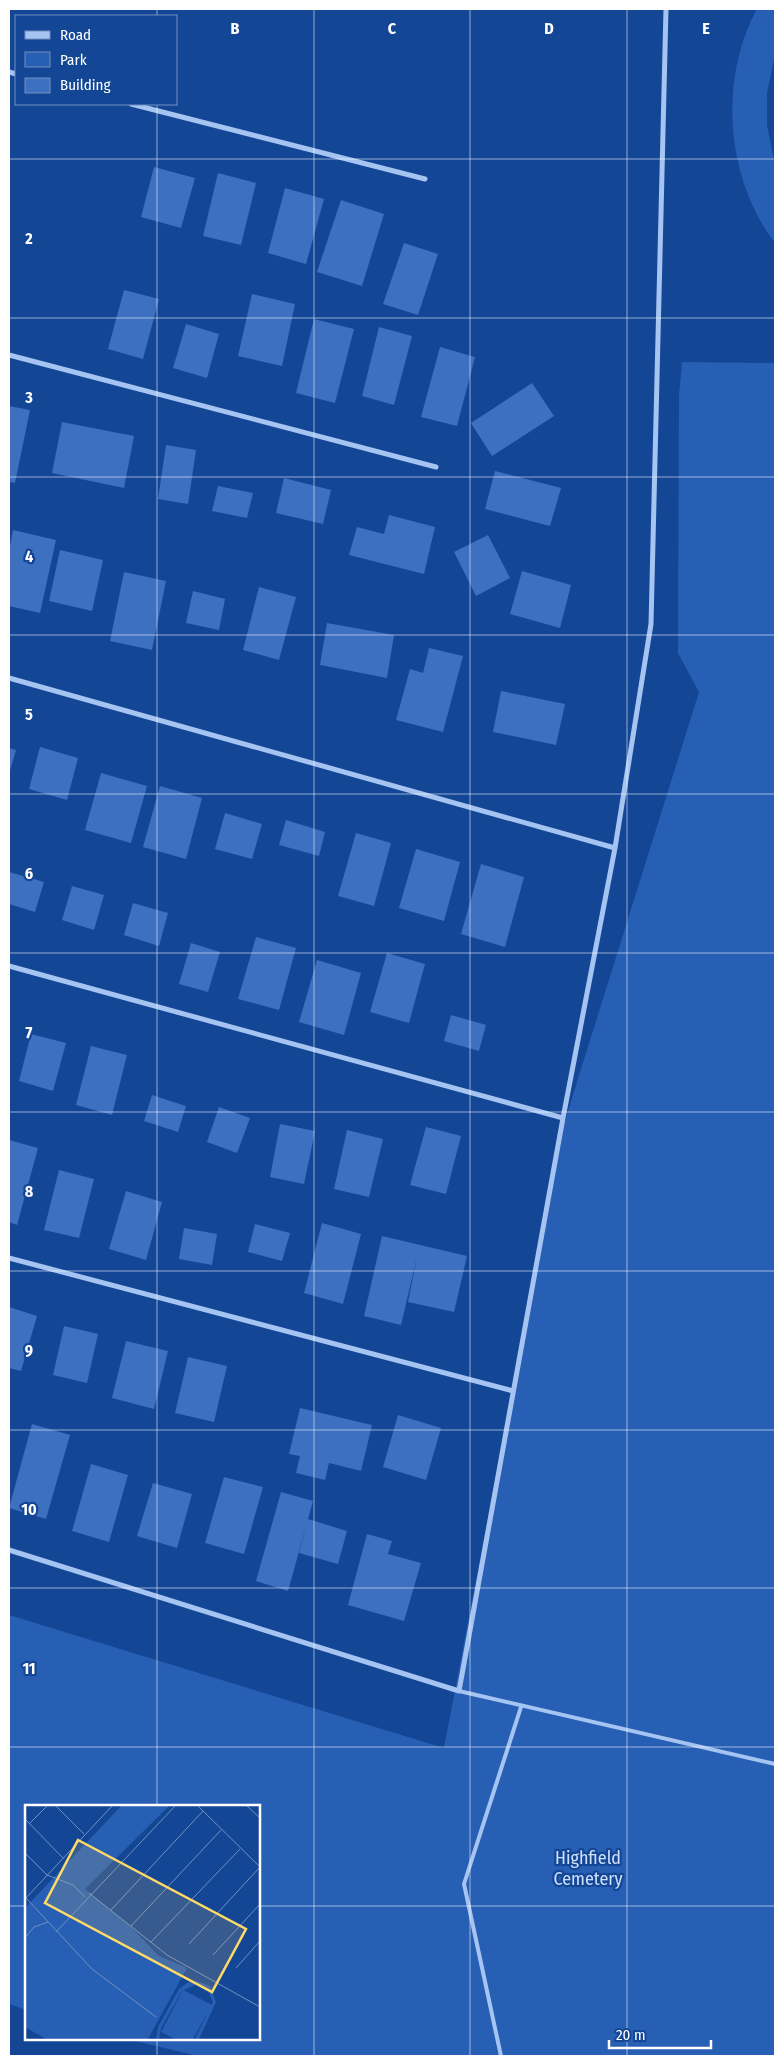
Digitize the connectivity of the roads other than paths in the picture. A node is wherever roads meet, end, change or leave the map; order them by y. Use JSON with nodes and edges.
{"nodes":[{"id":1,"x":666,"y":9,"type":"edge"},
{"id":2,"x":135,"y":105,"type":"edge"},
{"id":3,"x":425,"y":179,"type":"dead end"},
{"id":4,"x":9,"y":355,"type":"edge"},
{"id":5,"x":436,"y":467,"type":"dead end"},
{"id":6,"x":9,"y":678,"type":"edge"},
{"id":7,"x":615,"y":848,"type":"junction"},
{"id":8,"x":9,"y":966,"type":"edge"},
{"id":9,"x":563,"y":1118,"type":"junction"},
{"id":10,"x":9,"y":1258,"type":"edge"},
{"id":11,"x":513,"y":1391,"type":"junction"},
{"id":12,"x":9,"y":1550,"type":"edge"},
{"id":13,"x":459,"y":1691,"type":"junction"},
{"id":14,"x":521,"y":1707,"type":"junction"},
{"id":15,"x":775,"y":1764,"type":"edge"},
{"id":16,"x":501,"y":2056,"type":"edge"}],
"edges":[{"from":1,"to":7,"type":"street"},
{"from":2,"to":3,"type":"street"},
{"from":4,"to":5,"type":"street"},
{"from":6,"to":7,"type":"street"},
{"from":7,"to":9,"type":"street"},
{"from":8,"to":9,"type":"street"},
{"from":9,"to":11,"type":"street"},
{"from":10,"to":11,"type":"street"},
{"from":11,"to":13,"type":"street"},
{"from":12,"to":13,"type":"street"},
{"from":13,"to":14,"type":"lane"},
{"from":14,"to":15,"type":"lane"},
{"from":14,"to":16,"type":"lane"}]}
